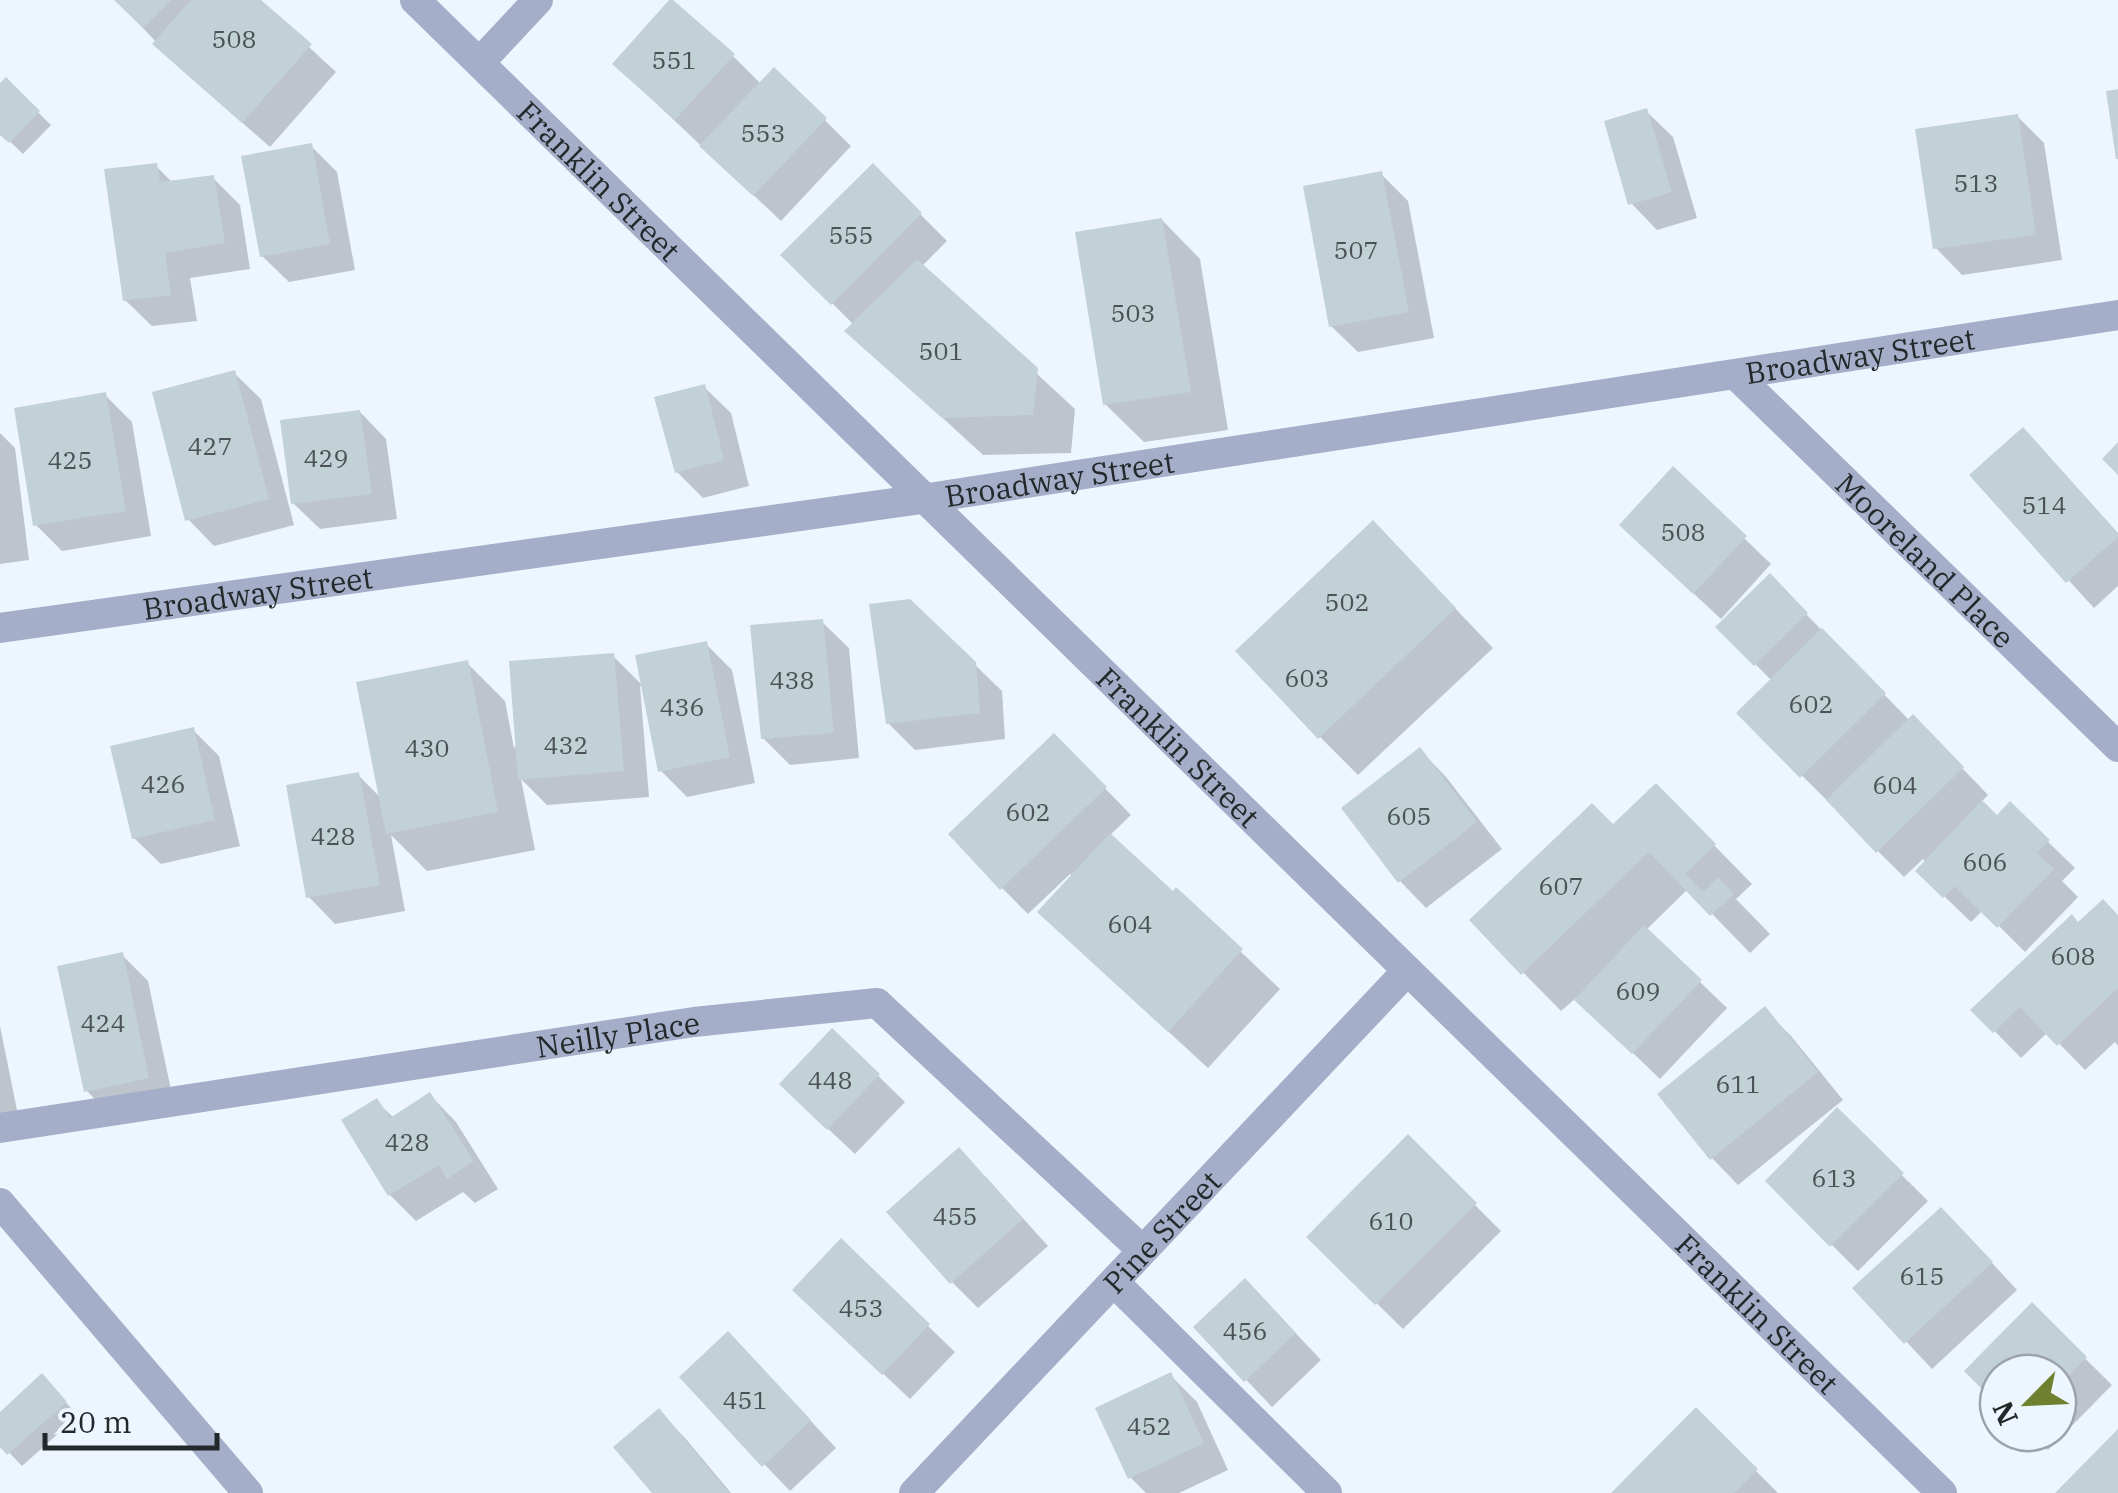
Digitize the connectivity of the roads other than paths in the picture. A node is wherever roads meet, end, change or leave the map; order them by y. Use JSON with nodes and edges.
{"nodes":[{"id":1,"x":416,"y":0,"type":"edge"},
{"id":2,"x":538,"y":0,"type":"edge"},
{"id":3,"x":481,"y":61,"type":"junction"},
{"id":4,"x":2118,"y":315,"type":"edge"},
{"id":5,"x":1736,"y":375,"type":"junction"},
{"id":6,"x":922,"y":499,"type":"junction"},
{"id":7,"x":0,"y":628,"type":"edge"},
{"id":8,"x":2118,"y":746,"type":"edge"},
{"id":9,"x":1407,"y":972,"type":"junction"},
{"id":10,"x":0,"y":1128,"type":"edge"},
{"id":11,"x":0,"y":1202,"type":"edge"},
{"id":12,"x":1142,"y":1250,"type":"junction"},
{"id":13,"x":1114,"y":1282,"type":"junction"},
{"id":14,"x":248,"y":1493,"type":"edge"},
{"id":15,"x":914,"y":1493,"type":"edge"},
{"id":16,"x":1326,"y":1493,"type":"edge"},
{"id":17,"x":1942,"y":1493,"type":"edge"}],
"edges":[{"from":1,"to":3,"type":"street","name":"Franklin Street"},
{"from":2,"to":3,"type":"street"},
{"from":3,"to":6,"type":"street","name":"Franklin Street"},
{"from":4,"to":5,"type":"street","name":"Broadway Street"},
{"from":5,"to":6,"type":"street","name":"Broadway Street"},
{"from":5,"to":8,"type":"street","name":"Mooreland Place"},
{"from":6,"to":7,"type":"street","name":"Broadway Street"},
{"from":6,"to":9,"type":"street","name":"Franklin Street"},
{"from":9,"to":12,"type":"street","name":"Pine Street"},
{"from":9,"to":17,"type":"street","name":"Franklin Street"},
{"from":10,"to":12,"type":"street","name":"Neilly Place"},
{"from":11,"to":14,"type":"street"},
{"from":12,"to":13,"type":"street","name":"Pine Street"},
{"from":13,"to":15,"type":"street","name":"Pine Street"},
{"from":13,"to":16,"type":"street"}]}
